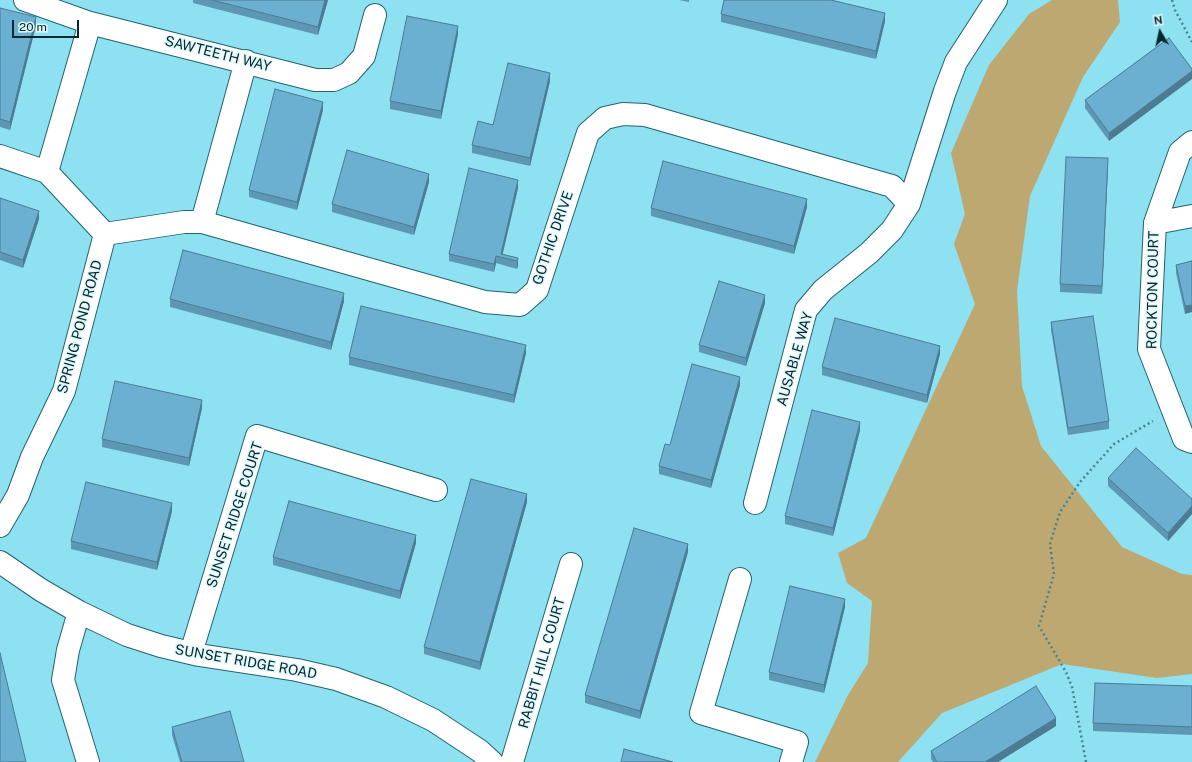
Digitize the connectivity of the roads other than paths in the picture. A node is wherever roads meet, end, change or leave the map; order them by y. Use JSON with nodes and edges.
{"nodes":[{"id":1,"x":25,"y":0,"type":"edge"},
{"id":2,"x":996,"y":0,"type":"edge"},
{"id":3,"x":375,"y":15,"type":"dead end"},
{"id":4,"x":90,"y":23,"type":"junction"},
{"id":5,"x":246,"y":61,"type":"junction"},
{"id":6,"x":1192,"y":142,"type":"edge"},
{"id":7,"x":0,"y":156,"type":"edge"},
{"id":8,"x":47,"y":172,"type":"junction"},
{"id":9,"x":909,"y":204,"type":"junction"},
{"id":10,"x":1192,"y":216,"type":"edge"},
{"id":11,"x":202,"y":222,"type":"junction"},
{"id":12,"x":1155,"y":223,"type":"junction"},
{"id":13,"x":105,"y":234,"type":"junction"},
{"id":14,"x":1192,"y":442,"type":"edge"},
{"id":15,"x":436,"y":490,"type":"dead end"},
{"id":16,"x":755,"y":503,"type":"dead end"},
{"id":17,"x":0,"y":526,"type":"edge"},
{"id":18,"x":0,"y":562,"type":"edge"},
{"id":19,"x":571,"y":564,"type":"dead end"},
{"id":20,"x":740,"y":579,"type":"dead end"},
{"id":21,"x":79,"y":612,"type":"junction"},
{"id":22,"x":191,"y":653,"type":"junction"},
{"id":23,"x":88,"y":762,"type":"edge"},
{"id":24,"x":492,"y":762,"type":"edge"},
{"id":25,"x":512,"y":762,"type":"edge"},
{"id":26,"x":791,"y":762,"type":"edge"}],
"edges":[{"from":1,"to":4,"type":"street","name":"SAWTEETH WAY"},
{"from":2,"to":9,"type":"street","name":"AUSABLE WAY"},
{"from":3,"to":5,"type":"street","name":"SAWTEETH WAY"},
{"from":4,"to":5,"type":"street","name":"SAWTEETH WAY"},
{"from":4,"to":8,"type":"street"},
{"from":5,"to":11,"type":"street"},
{"from":6,"to":12,"type":"street","name":"ROCKTON COURT"},
{"from":7,"to":8,"type":"street"},
{"from":8,"to":13,"type":"street"},
{"from":9,"to":11,"type":"street","name":"GOTHIC DRIVE"},
{"from":9,"to":16,"type":"street","name":"AUSABLE WAY"},
{"from":10,"to":12,"type":"street","name":"ROCKTON COURT"},
{"from":11,"to":13,"type":"street","name":"GOTHIC DRIVE"},
{"from":12,"to":14,"type":"street","name":"ROCKTON COURT"},
{"from":13,"to":17,"type":"street","name":"SPRING POND ROAD"},
{"from":15,"to":22,"type":"street","name":"SUNSET RIDGE COURT"},
{"from":18,"to":21,"type":"street","name":"SUNSET RIDGE ROAD"},
{"from":19,"to":25,"type":"street","name":"RABBIT HILL COURT"},
{"from":20,"to":26,"type":"street"},
{"from":21,"to":22,"type":"street","name":"SUNSET RIDGE ROAD"},
{"from":21,"to":23,"type":"street"},
{"from":22,"to":24,"type":"street","name":"SUNSET RIDGE ROAD"}]}
